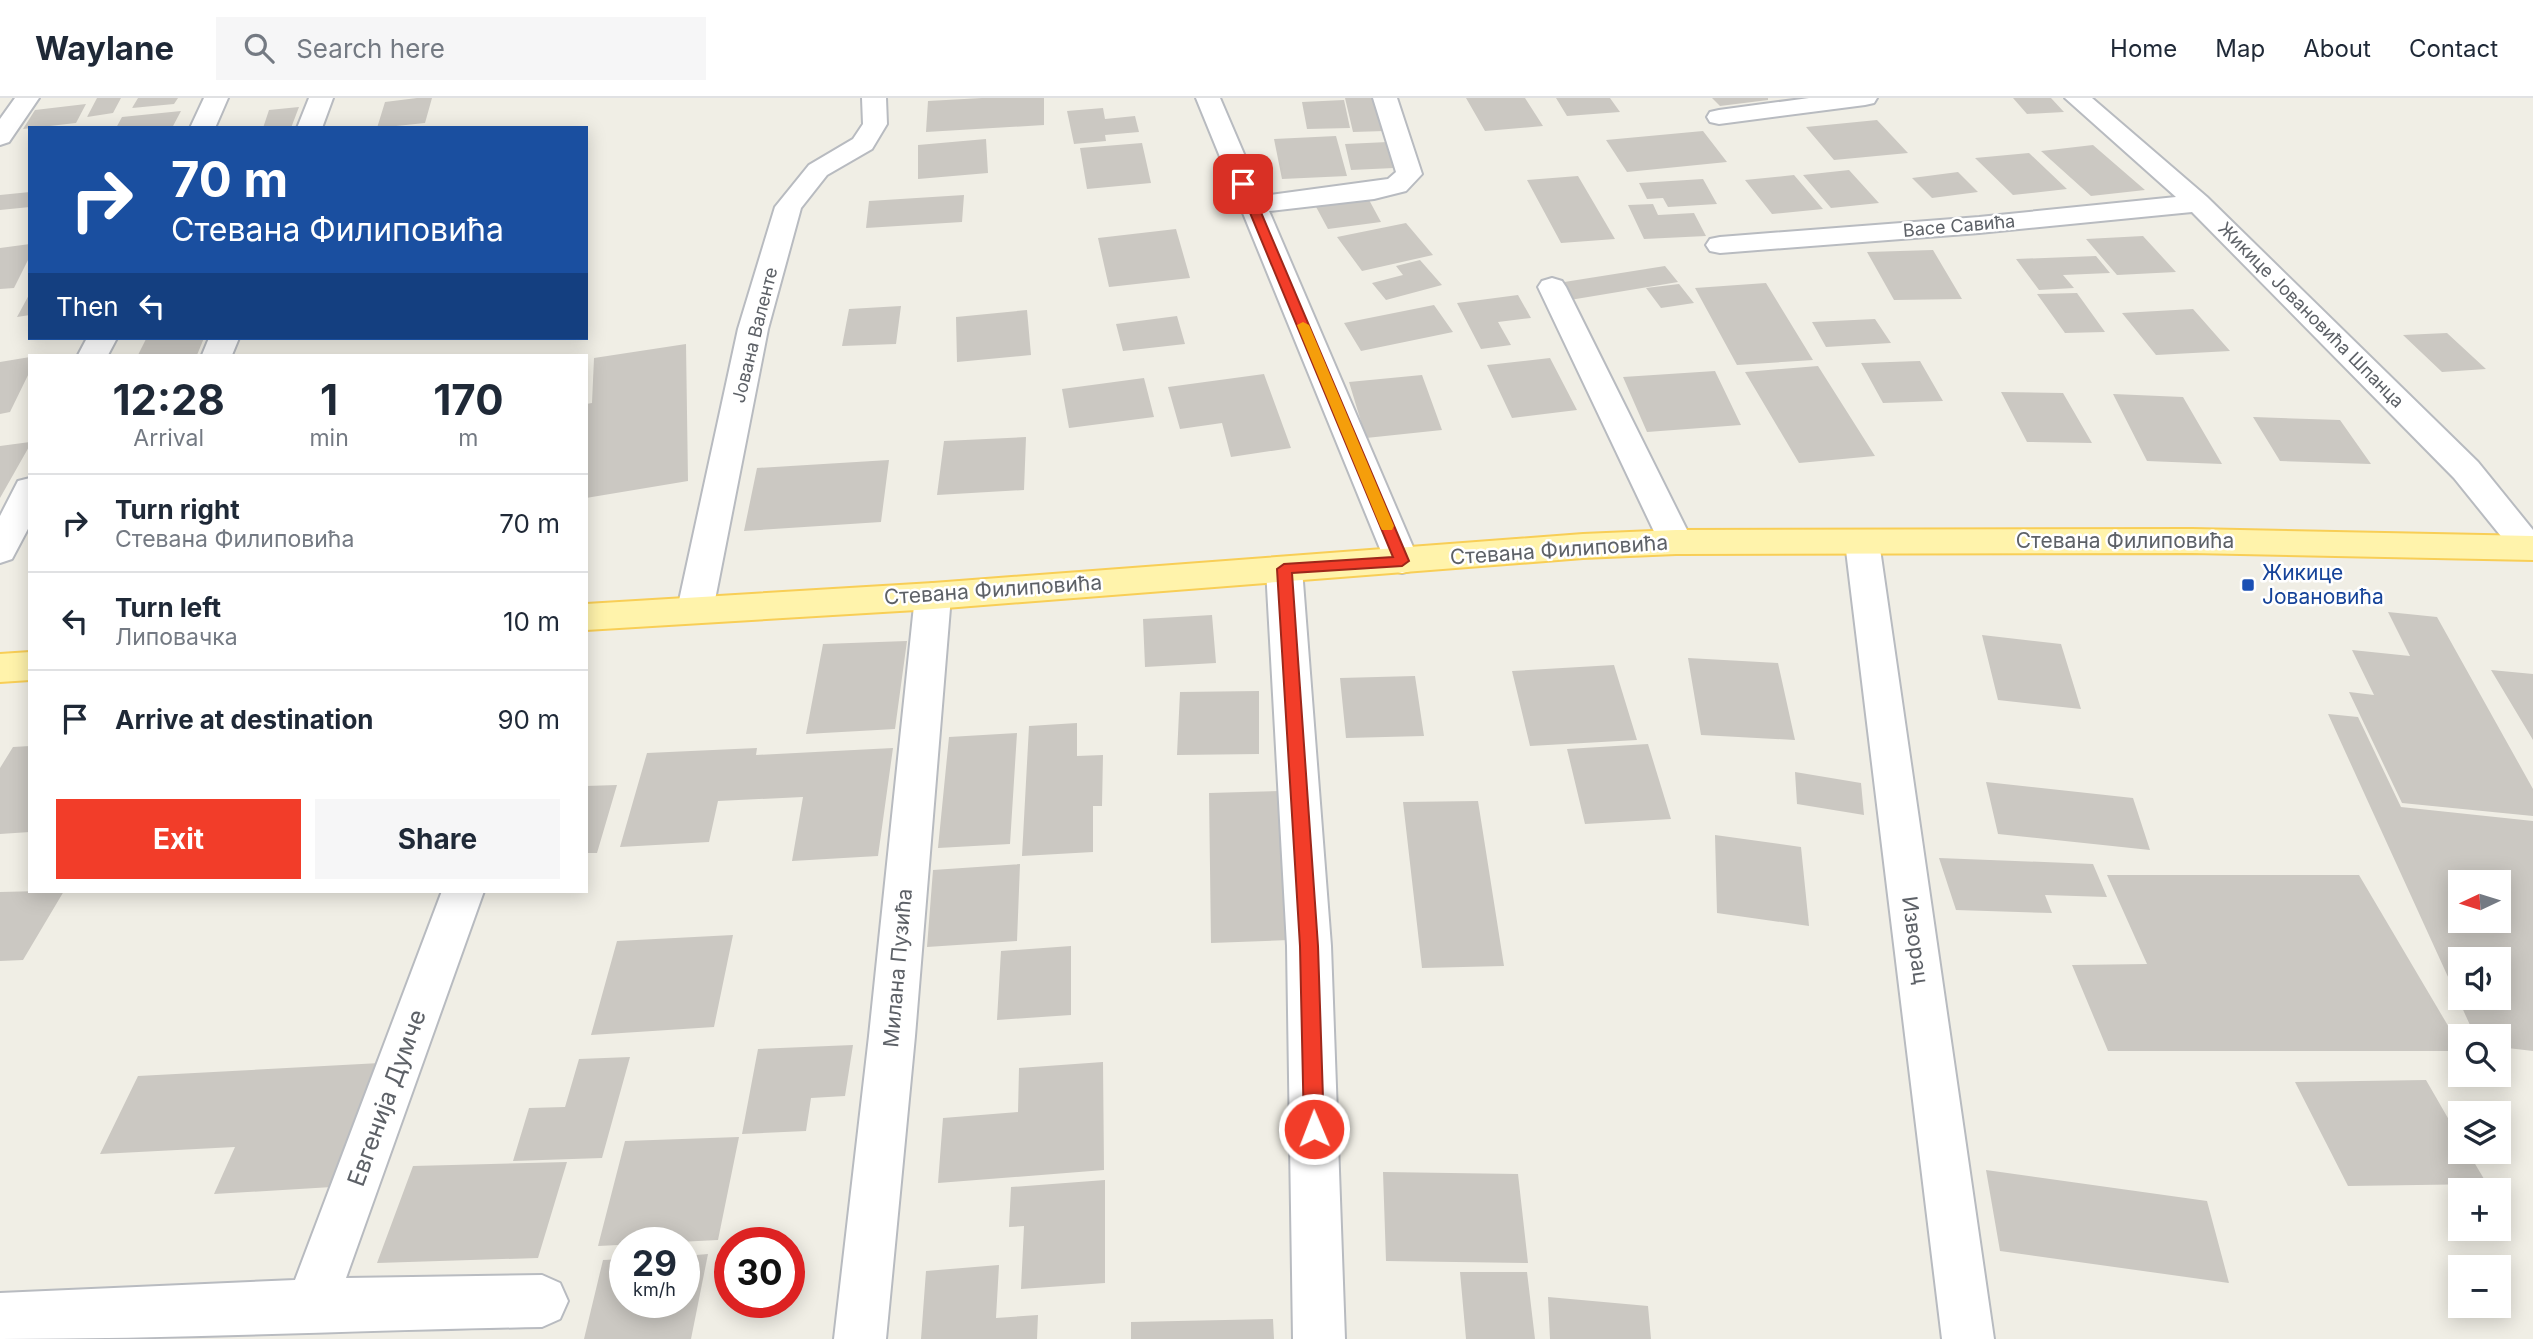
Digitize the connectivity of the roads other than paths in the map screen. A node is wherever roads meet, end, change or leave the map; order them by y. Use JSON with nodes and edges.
{"nodes":[{"id":1,"x":27,"y":98,"type":"edge"},
{"id":2,"x":216,"y":98,"type":"edge"},
{"id":3,"x":321,"y":98,"type":"edge"},
{"id":4,"x":874,"y":98,"type":"edge"},
{"id":5,"x":1208,"y":98,"type":"edge"},
{"id":6,"x":1385,"y":98,"type":"edge"},
{"id":7,"x":1865,"y":98,"type":"edge"},
{"id":8,"x":2077,"y":98,"type":"edge"},
{"id":9,"x":1719,"y":117,"type":"dead end"},
{"id":10,"x":203,"y":126,"type":"edge"},
{"id":11,"x":310,"y":126,"type":"edge"},
{"id":12,"x":0,"y":137,"type":"edge"},
{"id":13,"x":2198,"y":203,"type":"junction"},
{"id":14,"x":1252,"y":205,"type":"junction"},
{"id":15,"x":1720,"y":245,"type":"dead end"},
{"id":16,"x":1552,"y":287,"type":"dead end"},
{"id":17,"x":28,"y":493,"type":"edge"},
{"id":18,"x":1676,"y":542,"type":"junction"},
{"id":19,"x":1861,"y":542,"type":"junction"},
{"id":20,"x":2531,"y":548,"type":"edge"},
{"id":21,"x":0,"y":551,"type":"edge"},
{"id":22,"x":1402,"y":561,"type":"junction"},
{"id":23,"x":1284,"y":569,"type":"junction"},
{"id":24,"x":933,"y":596,"type":"junction"},
{"id":25,"x":695,"y":610,"type":"junction"},
{"id":26,"x":588,"y":617,"type":"edge"},
{"id":27,"x":28,"y":666,"type":"edge"},
{"id":28,"x":0,"y":668,"type":"edge"},
{"id":29,"x":462,"y":893,"type":"edge"},
{"id":30,"x":542,"y":1301,"type":"dead end"},
{"id":31,"x":311,"y":1306,"type":"junction"},
{"id":32,"x":0,"y":1319,"type":"edge"},
{"id":33,"x":860,"y":1339,"type":"edge"},
{"id":34,"x":1319,"y":1339,"type":"edge"},
{"id":35,"x":1968,"y":1339,"type":"edge"}],
"edges":[{"from":1,"to":12,"type":"street"},
{"from":2,"to":10,"type":"street"},
{"from":3,"to":11,"type":"street"},
{"from":4,"to":25,"type":"street","name":"Јована Валенте"},
{"from":5,"to":14,"type":"street"},
{"from":6,"to":14,"type":"street"},
{"from":7,"to":9,"type":"street"},
{"from":8,"to":13,"type":"street","name":"Жикице Јовановића Шпанца"},
{"from":13,"to":15,"type":"street","name":"Васе Савића"},
{"from":13,"to":20,"type":"street","name":"Жикице Јовановића Шпанца"},
{"from":14,"to":22,"type":"street"},
{"from":16,"to":18,"type":"street"},
{"from":17,"to":21,"type":"street"},
{"from":18,"to":19,"type":"main road","name":"Стевана Филиповића"},
{"from":18,"to":22,"type":"main road","name":"Стевана Филиповића"},
{"from":19,"to":20,"type":"main road","name":"Стевана Филиповића"},
{"from":19,"to":35,"type":"street","name":"Изворац"},
{"from":22,"to":23,"type":"main road","name":"Стевана Филиповића"},
{"from":23,"to":24,"type":"main road","name":"Стевана Филиповића"},
{"from":23,"to":34,"type":"street"},
{"from":24,"to":25,"type":"main road","name":"Стевана Филиповића"},
{"from":24,"to":33,"type":"street","name":"Милана Пузића"},
{"from":25,"to":26,"type":"main road","name":"Стевана Филиповића"},
{"from":27,"to":28,"type":"main road"},
{"from":29,"to":31,"type":"street","name":"Евгенија Думче"},
{"from":30,"to":31,"type":"street"},
{"from":31,"to":32,"type":"street"}]}
